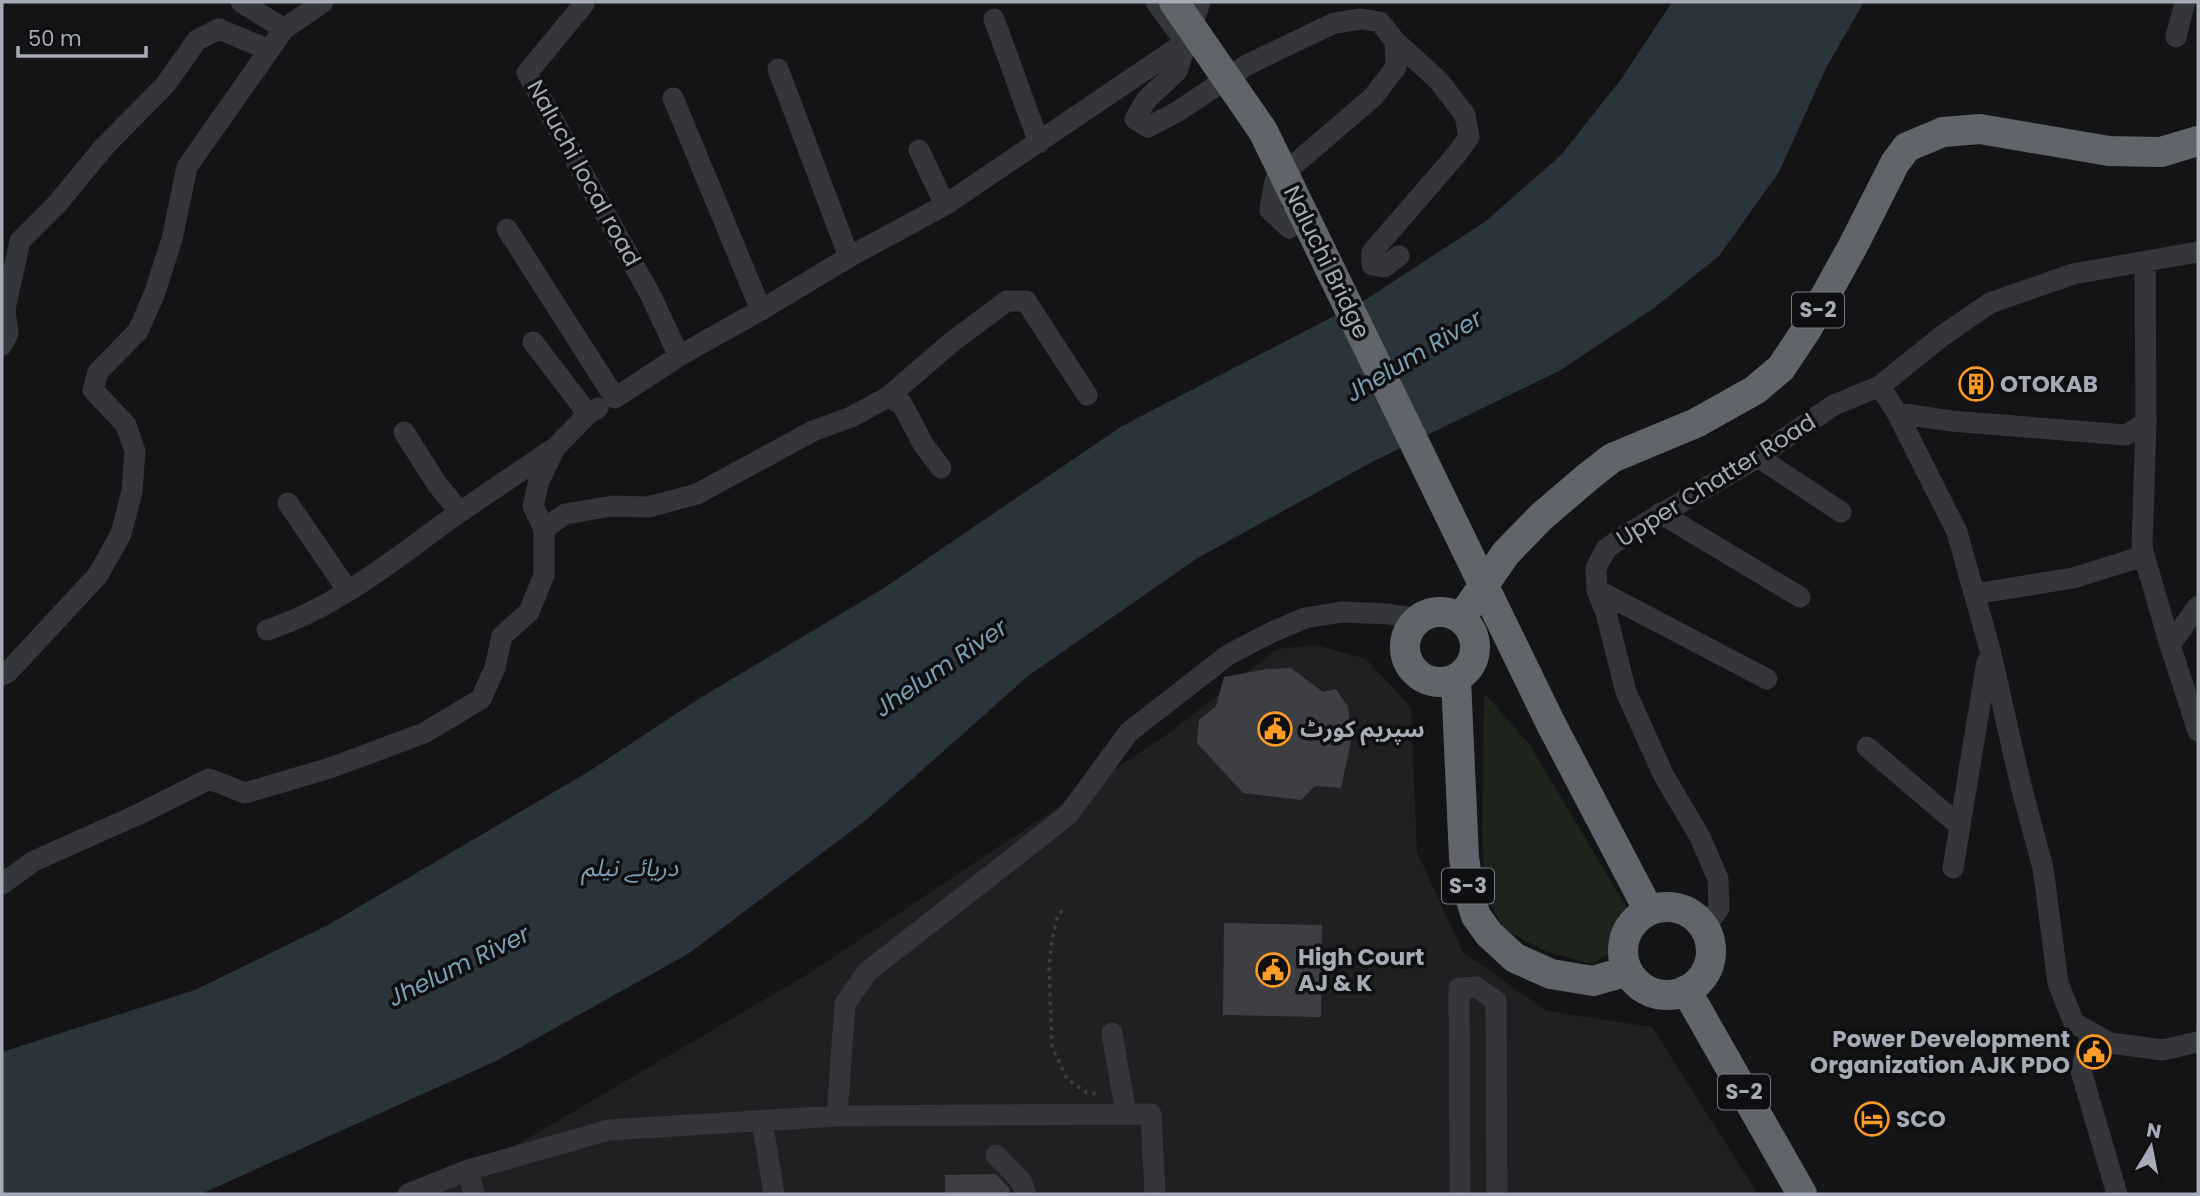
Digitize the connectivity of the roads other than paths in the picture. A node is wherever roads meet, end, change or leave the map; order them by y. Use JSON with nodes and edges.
{"nodes":[{"id":1,"x":241,"y":2,"type":"edge"},
{"id":2,"x":323,"y":2,"type":"edge"},
{"id":3,"x":584,"y":2,"type":"edge"},
{"id":4,"x":1156,"y":2,"type":"edge"},
{"id":5,"x":1174,"y":2,"type":"edge"},
{"id":6,"x":1200,"y":2,"type":"edge"},
{"id":7,"x":2185,"y":2,"type":"edge"},
{"id":8,"x":994,"y":19,"type":"dead end"},
{"id":9,"x":284,"y":29,"type":"junction"},
{"id":10,"x":2176,"y":37,"type":"dead end"},
{"id":11,"x":1395,"y":41,"type":"junction"},
{"id":12,"x":1186,"y":42,"type":"junction"},
{"id":13,"x":269,"y":50,"type":"junction"},
{"id":14,"x":778,"y":69,"type":"dead end"},
{"id":15,"x":673,"y":98,"type":"dead end"},
{"id":16,"x":2198,"y":141,"type":"edge"},
{"id":17,"x":1039,"y":143,"type":"junction"},
{"id":18,"x":919,"y":150,"type":"dead end"},
{"id":19,"x":945,"y":205,"type":"junction"},
{"id":20,"x":1289,"y":228,"type":"dead end"},
{"id":21,"x":507,"y":229,"type":"dead end"},
{"id":22,"x":2198,"y":251,"type":"edge"},
{"id":23,"x":1399,"y":256,"type":"dead end"},
{"id":24,"x":849,"y":257,"type":"junction"},
{"id":25,"x":2145,"y":261,"type":"junction"},
{"id":26,"x":761,"y":310,"type":"junction"},
{"id":27,"x":533,"y":342,"type":"dead end"},
{"id":28,"x":2,"y":345,"type":"edge"},
{"id":29,"x":679,"y":356,"type":"junction"},
{"id":30,"x":1880,"y":386,"type":"junction"},
{"id":31,"x":1087,"y":395,"type":"dead end"},
{"id":32,"x":888,"y":397,"type":"junction"},
{"id":33,"x":615,"y":398,"type":"junction"},
{"id":34,"x":1897,"y":413,"type":"junction"},
{"id":35,"x":588,"y":414,"type":"junction"},
{"id":36,"x":2146,"y":422,"type":"junction"},
{"id":37,"x":404,"y":432,"type":"dead end"},
{"id":38,"x":555,"y":448,"type":"junction"},
{"id":39,"x":1758,"y":457,"type":"junction"},
{"id":40,"x":941,"y":468,"type":"dead end"},
{"id":41,"x":288,"y":503,"type":"dead end"},
{"id":42,"x":460,"y":512,"type":"junction"},
{"id":43,"x":1841,"y":512,"type":"dead end"},
{"id":44,"x":1660,"y":513,"type":"junction"},
{"id":45,"x":544,"y":529,"type":"junction"},
{"id":46,"x":2144,"y":556,"type":"junction"},
{"id":47,"x":1597,"y":590,"type":"junction"},
{"id":48,"x":348,"y":591,"type":"junction"},
{"id":49,"x":1975,"y":594,"type":"junction"},
{"id":50,"x":1800,"y":597,"type":"dead end"},
{"id":51,"x":2198,"y":606,"type":"edge"},
{"id":52,"x":1461,"y":618,"type":"junction"},
{"id":53,"x":1418,"y":619,"type":"junction"},
{"id":54,"x":267,"y":630,"type":"dead end"},
{"id":55,"x":2170,"y":645,"type":"junction"},
{"id":56,"x":1990,"y":650,"type":"junction"},
{"id":57,"x":2,"y":675,"type":"edge"},
{"id":58,"x":1456,"y":679,"type":"junction"},
{"id":59,"x":1767,"y":679,"type":"dead end"},
{"id":60,"x":2198,"y":731,"type":"edge"},
{"id":61,"x":1867,"y":747,"type":"dead end"},
{"id":62,"x":1960,"y":826,"type":"junction"},
{"id":63,"x":1953,"y":868,"type":"dead end"},
{"id":64,"x":2,"y":884,"type":"edge"},
{"id":65,"x":1649,"y":911,"type":"junction"},
{"id":66,"x":1705,"y":928,"type":"junction"},
{"id":67,"x":1628,"y":971,"type":"junction"},
{"id":68,"x":1686,"y":990,"type":"junction"},
{"id":69,"x":1112,"y":1033,"type":"dead end"},
{"id":70,"x":2091,"y":1033,"type":"junction"},
{"id":71,"x":2198,"y":1042,"type":"edge"},
{"id":72,"x":1125,"y":1105,"type":"junction"},
{"id":73,"x":837,"y":1116,"type":"junction"},
{"id":74,"x":762,"y":1121,"type":"junction"},
{"id":75,"x":996,"y":1155,"type":"dead end"},
{"id":76,"x":468,"y":1170,"type":"junction"},
{"id":77,"x":408,"y":1194,"type":"edge"},
{"id":78,"x":474,"y":1194,"type":"edge"},
{"id":79,"x":774,"y":1194,"type":"edge"},
{"id":80,"x":1026,"y":1194,"type":"edge"},
{"id":81,"x":1155,"y":1194,"type":"edge"},
{"id":82,"x":1460,"y":1194,"type":"edge"},
{"id":83,"x":1497,"y":1194,"type":"edge"},
{"id":84,"x":1802,"y":1194,"type":"edge"},
{"id":85,"x":2117,"y":1194,"type":"edge"}],
"edges":[{"from":1,"to":9,"type":"street"},
{"from":2,"to":9,"type":"street"},
{"from":3,"to":29,"type":"street","name":"Naluchi local road"},
{"from":4,"to":12,"type":"street"},
{"from":5,"to":65,"type":"highway","name":"Naluchi Bridge","bridge":true},
{"from":6,"to":12,"type":"street"},
{"from":7,"to":10,"type":"street"},
{"from":8,"to":17,"type":"street"},
{"from":9,"to":13,"type":"street"},
{"from":11,"to":12,"type":"street"},
{"from":11,"to":20,"type":"street"},
{"from":11,"to":23,"type":"street"},
{"from":12,"to":17,"type":"street"},
{"from":13,"to":28,"type":"street"},
{"from":13,"to":57,"type":"street"},
{"from":14,"to":24,"type":"street"},
{"from":15,"to":26,"type":"street"},
{"from":16,"to":52,"type":"highway","number":"S-2"},
{"from":17,"to":19,"type":"street"},
{"from":18,"to":19,"type":"street"},
{"from":19,"to":24,"type":"street"},
{"from":21,"to":33,"type":"street"},
{"from":22,"to":25,"type":"street","name":"Upper Chatter Road"},
{"from":24,"to":26,"type":"street"},
{"from":25,"to":30,"type":"street","name":"Upper Chatter Road"},
{"from":25,"to":36,"type":"street"},
{"from":26,"to":29,"type":"street"},
{"from":27,"to":35,"type":"street"},
{"from":29,"to":33,"type":"street"},
{"from":30,"to":34,"type":"street"},
{"from":30,"to":39,"type":"street","name":"Upper Chatter Road"},
{"from":31,"to":32,"type":"street"},
{"from":32,"to":40,"type":"street"},
{"from":32,"to":45,"type":"street"},
{"from":33,"to":35,"type":"street"},
{"from":34,"to":36,"type":"street"},
{"from":34,"to":49,"type":"street"},
{"from":35,"to":38,"type":"street"},
{"from":36,"to":46,"type":"street"},
{"from":37,"to":42,"type":"street"},
{"from":38,"to":42,"type":"street"},
{"from":38,"to":45,"type":"street"},
{"from":39,"to":43,"type":"street"},
{"from":39,"to":44,"type":"street","name":"Upper Chatter Road"},
{"from":41,"to":48,"type":"street"},
{"from":42,"to":48,"type":"street"},
{"from":44,"to":47,"type":"street","name":"Upper Chatter Road"},
{"from":44,"to":50,"type":"street"},
{"from":45,"to":64,"type":"street"},
{"from":46,"to":49,"type":"street"},
{"from":46,"to":55,"type":"street"},
{"from":47,"to":59,"type":"street"},
{"from":47,"to":66,"type":"street","name":"Upper Chatter Road"},
{"from":48,"to":54,"type":"street"},
{"from":49,"to":56,"type":"street"},
{"from":51,"to":55,"type":"street"},
{"from":52,"to":53,"type":"highway"},
{"from":52,"to":58,"type":"highway"},
{"from":53,"to":58,"type":"highway"},
{"from":53,"to":73,"type":"street"},
{"from":55,"to":60,"type":"street"},
{"from":56,"to":62,"type":"street"},
{"from":56,"to":70,"type":"street"},
{"from":58,"to":67,"type":"highway","number":"S-3"},
{"from":61,"to":62,"type":"street"},
{"from":62,"to":63,"type":"street"},
{"from":65,"to":66,"type":"highway"},
{"from":65,"to":67,"type":"highway"},
{"from":66,"to":68,"type":"highway"},
{"from":67,"to":68,"type":"highway"},
{"from":68,"to":84,"type":"highway","number":"S-2"},
{"from":69,"to":72,"type":"street"},
{"from":70,"to":71,"type":"street"},
{"from":70,"to":85,"type":"street"},
{"from":72,"to":73,"type":"street"},
{"from":72,"to":81,"type":"street"},
{"from":73,"to":74,"type":"street"},
{"from":74,"to":76,"type":"street"},
{"from":74,"to":79,"type":"street"},
{"from":75,"to":80,"type":"street"},
{"from":76,"to":77,"type":"street"},
{"from":76,"to":78,"type":"street"},
{"from":82,"to":83,"type":"street"}]}
